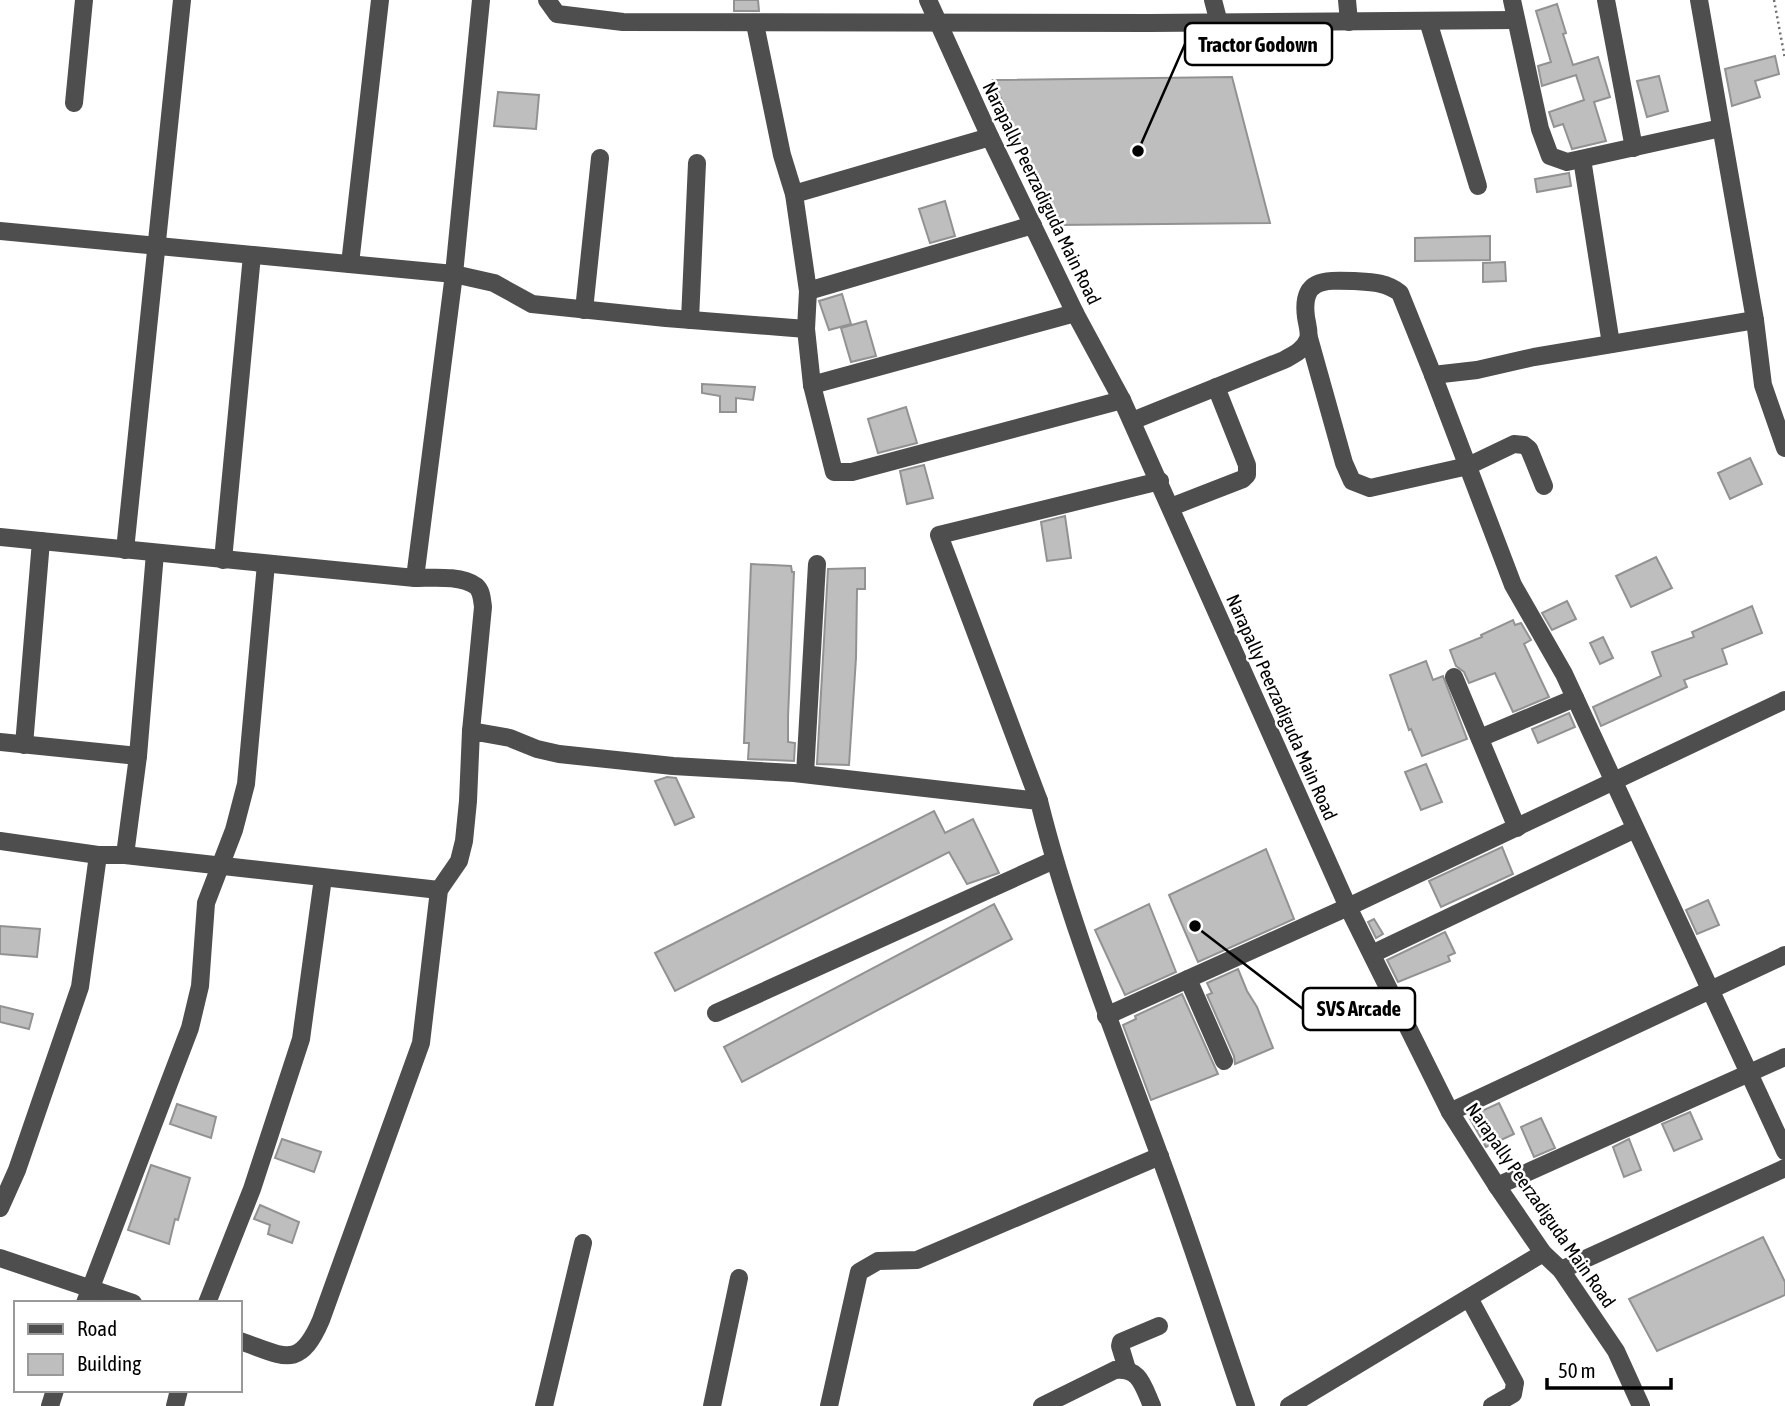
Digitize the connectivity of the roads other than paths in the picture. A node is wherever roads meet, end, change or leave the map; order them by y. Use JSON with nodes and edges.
{"nodes":[{"id":1,"x":83,"y":0,"type":"edge"},
{"id":2,"x":182,"y":0,"type":"edge"},
{"id":3,"x":380,"y":0,"type":"edge"},
{"id":4,"x":481,"y":0,"type":"edge"},
{"id":5,"x":547,"y":0,"type":"edge"},
{"id":6,"x":929,"y":0,"type":"edge"},
{"id":7,"x":1213,"y":0,"type":"edge"},
{"id":8,"x":1347,"y":0,"type":"edge"},
{"id":9,"x":1512,"y":0,"type":"edge"},
{"id":10,"x":1606,"y":0,"type":"edge"},
{"id":11,"x":1699,"y":0,"type":"edge"},
{"id":12,"x":1516,"y":20,"type":"junction"},
{"id":13,"x":1428,"y":21,"type":"junction"},
{"id":14,"x":938,"y":22,"type":"junction"},
{"id":15,"x":1349,"y":22,"type":"junction"},
{"id":16,"x":1219,"y":23,"type":"junction"},
{"id":17,"x":755,"y":24,"type":"junction"},
{"id":18,"x":74,"y":103,"type":"dead end"},
{"id":19,"x":1721,"y":128,"type":"junction"},
{"id":20,"x":990,"y":137,"type":"junction"},
{"id":21,"x":1634,"y":148,"type":"junction"},
{"id":22,"x":600,"y":158,"type":"dead end"},
{"id":23,"x":1582,"y":159,"type":"junction"},
{"id":24,"x":697,"y":163,"type":"dead end"},
{"id":25,"x":1478,"y":186,"type":"dead end"},
{"id":26,"x":794,"y":194,"type":"junction"},
{"id":27,"x":1033,"y":225,"type":"junction"},
{"id":28,"x":0,"y":231,"type":"edge"},
{"id":29,"x":158,"y":246,"type":"junction"},
{"id":30,"x":252,"y":255,"type":"junction"},
{"id":31,"x":350,"y":264,"type":"junction"},
{"id":32,"x":454,"y":274,"type":"junction"},
{"id":33,"x":808,"y":291,"type":"junction"},
{"id":34,"x":584,"y":310,"type":"junction"},
{"id":35,"x":1075,"y":313,"type":"junction"},
{"id":36,"x":690,"y":320,"type":"junction"},
{"id":37,"x":1755,"y":320,"type":"junction"},
{"id":38,"x":806,"y":329,"type":"junction"},
{"id":39,"x":1308,"y":338,"type":"junction"},
{"id":40,"x":1611,"y":344,"type":"junction"},
{"id":41,"x":1433,"y":375,"type":"junction"},
{"id":42,"x":812,"y":385,"type":"junction"},
{"id":43,"x":1216,"y":387,"type":"junction"},
{"id":44,"x":1122,"y":400,"type":"junction"},
{"id":45,"x":1132,"y":421,"type":"junction"},
{"id":46,"x":1785,"y":448,"type":"edge"},
{"id":47,"x":1468,"y":466,"type":"junction"},
{"id":48,"x":1160,"y":481,"type":"junction"},
{"id":49,"x":1544,"y":486,"type":"dead end"},
{"id":50,"x":1171,"y":507,"type":"junction"},
{"id":51,"x":0,"y":537,"type":"edge"},
{"id":52,"x":41,"y":541,"type":"junction"},
{"id":53,"x":125,"y":550,"type":"junction"},
{"id":54,"x":155,"y":553,"type":"junction"},
{"id":55,"x":223,"y":560,"type":"junction"},
{"id":56,"x":266,"y":564,"type":"junction"},
{"id":57,"x":817,"y":564,"type":"dead end"},
{"id":58,"x":415,"y":578,"type":"junction"},
{"id":59,"x":1454,"y":677,"type":"dead end"},
{"id":60,"x":1575,"y":698,"type":"junction"},
{"id":61,"x":1785,"y":700,"type":"edge"},
{"id":62,"x":471,"y":731,"type":"junction"},
{"id":63,"x":1480,"y":738,"type":"junction"},
{"id":64,"x":0,"y":742,"type":"edge"},
{"id":65,"x":24,"y":745,"type":"junction"},
{"id":66,"x":138,"y":756,"type":"junction"},
{"id":67,"x":805,"y":774,"type":"junction"},
{"id":68,"x":1613,"y":780,"type":"junction"},
{"id":69,"x":1039,"y":801,"type":"junction"},
{"id":70,"x":1517,"y":828,"type":"junction"},
{"id":71,"x":1635,"y":829,"type":"junction"},
{"id":72,"x":0,"y":841,"type":"edge"},
{"id":73,"x":98,"y":855,"type":"junction"},
{"id":74,"x":125,"y":855,"type":"junction"},
{"id":75,"x":1054,"y":860,"type":"junction"},
{"id":76,"x":221,"y":867,"type":"junction"},
{"id":77,"x":323,"y":878,"type":"junction"},
{"id":78,"x":439,"y":890,"type":"junction"},
{"id":79,"x":1348,"y":907,"type":"junction"},
{"id":80,"x":1371,"y":954,"type":"junction"},
{"id":81,"x":1785,"y":955,"type":"edge"},
{"id":82,"x":1188,"y":979,"type":"junction"},
{"id":83,"x":1709,"y":990,"type":"junction"},
{"id":84,"x":716,"y":1013,"type":"dead end"},
{"id":85,"x":1106,"y":1016,"type":"junction"},
{"id":86,"x":1785,"y":1057,"type":"edge"},
{"id":87,"x":1224,"y":1061,"type":"dead end"},
{"id":88,"x":1749,"y":1074,"type":"junction"},
{"id":89,"x":1450,"y":1112,"type":"junction"},
{"id":90,"x":1785,"y":1151,"type":"edge"},
{"id":91,"x":1160,"y":1156,"type":"junction"},
{"id":92,"x":1785,"y":1168,"type":"edge"},
{"id":93,"x":1497,"y":1186,"type":"junction"},
{"id":94,"x":0,"y":1208,"type":"edge"},
{"id":95,"x":583,"y":1243,"type":"dead end"},
{"id":96,"x":1543,"y":1253,"type":"junction"},
{"id":97,"x":0,"y":1258,"type":"edge"},
{"id":98,"x":1560,"y":1270,"type":"junction"},
{"id":99,"x":739,"y":1278,"type":"dead end"},
{"id":100,"x":87,"y":1295,"type":"edge"},
{"id":101,"x":1469,"y":1297,"type":"junction"},
{"id":102,"x":122,"y":1301,"type":"edge"},
{"id":103,"x":208,"y":1301,"type":"edge"},
{"id":104,"x":1159,"y":1326,"type":"dead end"},
{"id":105,"x":242,"y":1342,"type":"edge"},
{"id":106,"x":1128,"y":1369,"type":"junction"},
{"id":107,"x":544,"y":1406,"type":"edge"},
{"id":108,"x":712,"y":1406,"type":"edge"},
{"id":109,"x":829,"y":1406,"type":"edge"},
{"id":110,"x":1042,"y":1406,"type":"edge"},
{"id":111,"x":1152,"y":1406,"type":"edge"},
{"id":112,"x":1246,"y":1406,"type":"edge"},
{"id":113,"x":1289,"y":1406,"type":"edge"},
{"id":114,"x":1492,"y":1406,"type":"edge"},
{"id":115,"x":1641,"y":1406,"type":"edge"}],
"edges":[{"from":1,"to":18,"type":"street"},
{"from":2,"to":29,"type":"street"},
{"from":3,"to":31,"type":"street"},
{"from":4,"to":32,"type":"street"},
{"from":5,"to":17,"type":"street"},
{"from":6,"to":14,"type":"street","name":"Narapally Peerzadiguda Main Road"},
{"from":7,"to":16,"type":"street"},
{"from":8,"to":15,"type":"street"},
{"from":9,"to":12,"type":"street"},
{"from":10,"to":21,"type":"street"},
{"from":11,"to":19,"type":"street"},
{"from":12,"to":13,"type":"street"},
{"from":12,"to":23,"type":"street"},
{"from":13,"to":15,"type":"street"},
{"from":13,"to":25,"type":"street"},
{"from":14,"to":16,"type":"street"},
{"from":14,"to":17,"type":"street"},
{"from":14,"to":20,"type":"street","name":"Narapally Peerzadiguda Main Road"},
{"from":15,"to":16,"type":"street"},
{"from":17,"to":26,"type":"street"},
{"from":19,"to":21,"type":"street"},
{"from":19,"to":37,"type":"street"},
{"from":20,"to":26,"type":"street"},
{"from":20,"to":27,"type":"street","name":"Narapally Peerzadiguda Main Road"},
{"from":21,"to":23,"type":"street"},
{"from":22,"to":34,"type":"street"},
{"from":23,"to":40,"type":"street"},
{"from":24,"to":36,"type":"street"},
{"from":26,"to":33,"type":"street"},
{"from":27,"to":33,"type":"street"},
{"from":27,"to":35,"type":"street","name":"Narapally Peerzadiguda Main Road"},
{"from":28,"to":29,"type":"street"},
{"from":29,"to":30,"type":"street"},
{"from":29,"to":53,"type":"street"},
{"from":30,"to":31,"type":"street"},
{"from":30,"to":55,"type":"street"},
{"from":31,"to":32,"type":"street"},
{"from":32,"to":34,"type":"street"},
{"from":32,"to":58,"type":"street"},
{"from":33,"to":38,"type":"street"},
{"from":34,"to":36,"type":"street"},
{"from":35,"to":42,"type":"street"},
{"from":35,"to":44,"type":"street","name":"Narapally Peerzadiguda Main Road"},
{"from":36,"to":38,"type":"street"},
{"from":37,"to":40,"type":"street"},
{"from":37,"to":46,"type":"street"},
{"from":38,"to":42,"type":"street"},
{"from":39,"to":41,"type":"street"},
{"from":39,"to":43,"type":"street"},
{"from":39,"to":47,"type":"street"},
{"from":40,"to":41,"type":"street"},
{"from":41,"to":47,"type":"street"},
{"from":42,"to":44,"type":"street"},
{"from":43,"to":45,"type":"street"},
{"from":43,"to":50,"type":"street"},
{"from":44,"to":45,"type":"street","name":"Narapally Peerzadiguda Main Road"},
{"from":45,"to":48,"type":"street","name":"Narapally Peerzadiguda Main Road"},
{"from":47,"to":49,"type":"street"},
{"from":47,"to":60,"type":"street"},
{"from":48,"to":50,"type":"street","name":"Narapally Peerzadiguda Main Road"},
{"from":48,"to":69,"type":"street"},
{"from":50,"to":79,"type":"street","name":"Narapally Peerzadiguda Main Road"},
{"from":51,"to":52,"type":"street"},
{"from":52,"to":53,"type":"street"},
{"from":52,"to":65,"type":"street"},
{"from":53,"to":54,"type":"street"},
{"from":54,"to":55,"type":"street"},
{"from":54,"to":66,"type":"street"},
{"from":55,"to":56,"type":"street"},
{"from":56,"to":58,"type":"street"},
{"from":56,"to":76,"type":"street"},
{"from":57,"to":67,"type":"street"},
{"from":58,"to":62,"type":"street"},
{"from":59,"to":63,"type":"street"},
{"from":60,"to":63,"type":"street"},
{"from":60,"to":68,"type":"street"},
{"from":61,"to":68,"type":"street"},
{"from":62,"to":67,"type":"street"},
{"from":62,"to":78,"type":"street"},
{"from":63,"to":70,"type":"street"},
{"from":64,"to":65,"type":"street"},
{"from":65,"to":66,"type":"street"},
{"from":66,"to":74,"type":"street"},
{"from":67,"to":69,"type":"street"},
{"from":68,"to":70,"type":"street"},
{"from":68,"to":71,"type":"street"},
{"from":69,"to":75,"type":"street"},
{"from":70,"to":79,"type":"street"},
{"from":71,"to":80,"type":"street"},
{"from":71,"to":83,"type":"street"},
{"from":72,"to":73,"type":"street"},
{"from":73,"to":74,"type":"street"},
{"from":73,"to":94,"type":"street"},
{"from":74,"to":76,"type":"street"},
{"from":75,"to":84,"type":"street"},
{"from":75,"to":85,"type":"street"},
{"from":76,"to":77,"type":"street"},
{"from":76,"to":100,"type":"street"},
{"from":77,"to":78,"type":"street"},
{"from":77,"to":103,"type":"street"},
{"from":78,"to":105,"type":"street"},
{"from":79,"to":80,"type":"street","name":"Narapally Peerzadiguda Main Road"},
{"from":79,"to":82,"type":"street"},
{"from":80,"to":89,"type":"street","name":"Narapally Peerzadiguda Main Road"},
{"from":81,"to":83,"type":"street"},
{"from":82,"to":85,"type":"street"},
{"from":82,"to":87,"type":"street"},
{"from":83,"to":88,"type":"street"},
{"from":83,"to":89,"type":"street"},
{"from":85,"to":91,"type":"street"},
{"from":86,"to":88,"type":"street"},
{"from":88,"to":90,"type":"street"},
{"from":88,"to":93,"type":"street"},
{"from":89,"to":93,"type":"street","name":"Narapally Peerzadiguda Main Road"},
{"from":91,"to":109,"type":"street"},
{"from":91,"to":112,"type":"street"},
{"from":92,"to":98,"type":"street"},
{"from":93,"to":96,"type":"street","name":"Narapally Peerzadiguda Main Road"},
{"from":95,"to":107,"type":"street"},
{"from":96,"to":98,"type":"street","name":"Narapally Peerzadiguda Main Road"},
{"from":96,"to":101,"type":"street"},
{"from":97,"to":100,"type":"street"},
{"from":98,"to":115,"type":"street","name":"Narapally Peerzadiguda Main Road"},
{"from":99,"to":108,"type":"street"},
{"from":100,"to":102,"type":"street"},
{"from":101,"to":113,"type":"street"},
{"from":101,"to":114,"type":"street"},
{"from":104,"to":106,"type":"street"},
{"from":106,"to":110,"type":"street"},
{"from":106,"to":111,"type":"street"}]}
